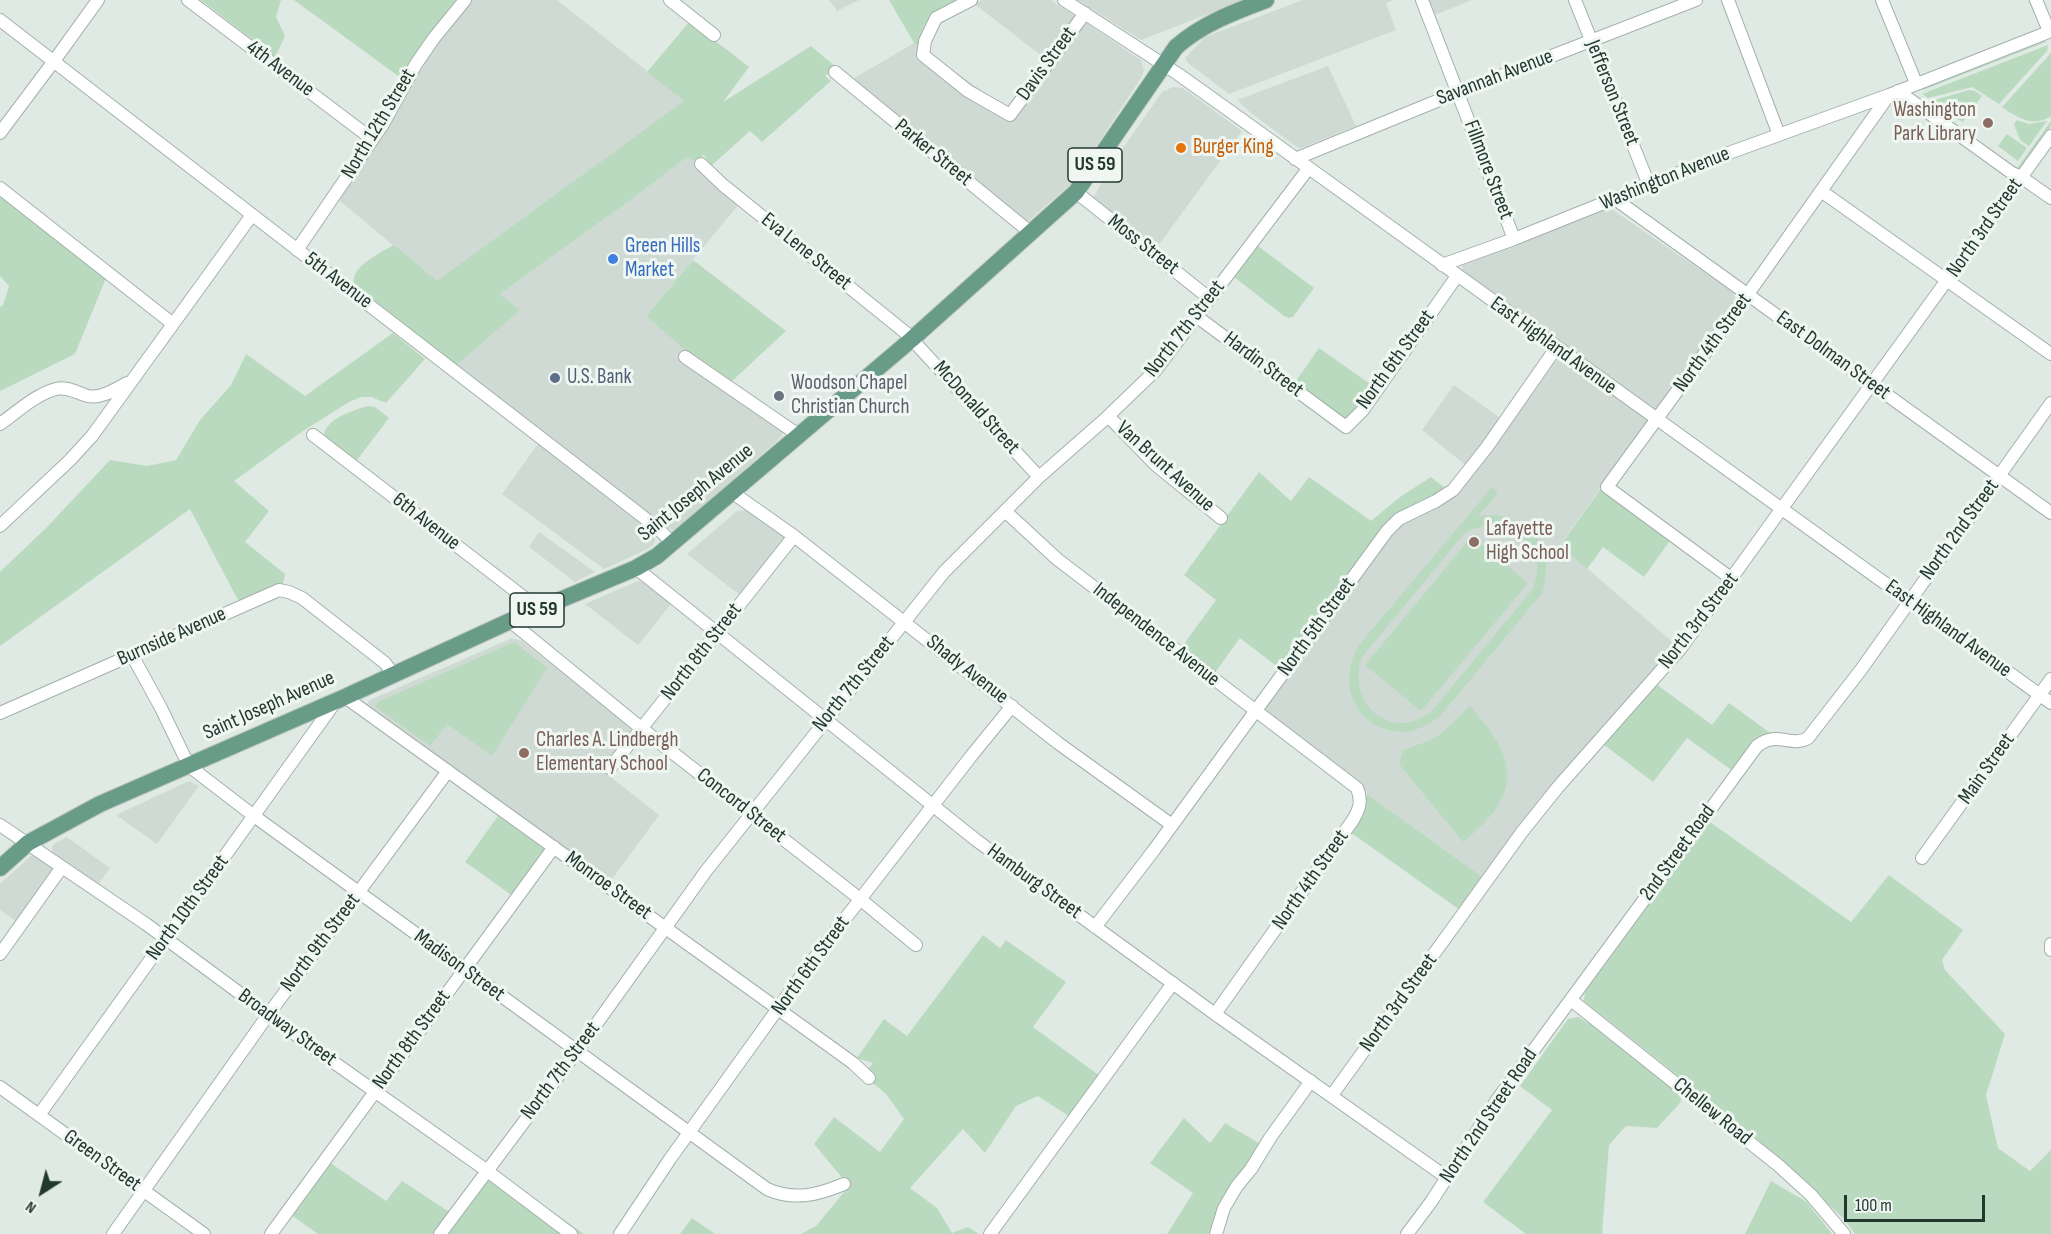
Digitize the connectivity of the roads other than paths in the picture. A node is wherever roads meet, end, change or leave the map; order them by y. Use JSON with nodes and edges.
{"nodes":[{"id":1,"x":98,"y":0,"type":"edge"},
{"id":2,"x":188,"y":0,"type":"edge"},
{"id":3,"x":465,"y":0,"type":"edge"},
{"id":4,"x":670,"y":0,"type":"edge"},
{"id":5,"x":971,"y":0,"type":"edge"},
{"id":6,"x":1064,"y":0,"type":"edge"},
{"id":7,"x":1266,"y":0,"type":"edge"},
{"id":8,"x":1422,"y":0,"type":"edge"},
{"id":9,"x":1575,"y":0,"type":"edge"},
{"id":10,"x":1696,"y":0,"type":"edge"},
{"id":11,"x":1728,"y":0,"type":"edge"},
{"id":12,"x":1882,"y":0,"type":"edge"},
{"id":13,"x":2036,"y":0,"type":"edge"},
{"id":14,"x":1085,"y":13,"type":"junction"},
{"id":15,"x":0,"y":20,"type":"edge"},
{"id":16,"x":2050,"y":31,"type":"edge"},
{"id":17,"x":714,"y":35,"type":"dead end"},
{"id":18,"x":1592,"y":41,"type":"junction"},
{"id":19,"x":54,"y":62,"type":"junction"},
{"id":20,"x":1164,"y":65,"type":"junction"},
{"id":21,"x":835,"y":72,"type":"dead end"},
{"id":22,"x":1916,"y":83,"type":"junction"},
{"id":23,"x":1459,"y":92,"type":"junction"},
{"id":24,"x":1894,"y":93,"type":"junction"},
{"id":25,"x":0,"y":133,"type":"edge"},
{"id":26,"x":1779,"y":135,"type":"junction"},
{"id":27,"x":2051,"y":136,"type":"edge"},
{"id":28,"x":372,"y":139,"type":"junction"},
{"id":29,"x":1295,"y":159,"type":"junction"},
{"id":30,"x":701,"y":164,"type":"dead end"},
{"id":31,"x":1308,"y":168,"type":"junction"},
{"id":32,"x":2021,"y":177,"type":"junction"},
{"id":33,"x":1648,"y":185,"type":"junction"},
{"id":34,"x":0,"y":188,"type":"edge"},
{"id":35,"x":1821,"y":191,"type":"junction"},
{"id":36,"x":1076,"y":192,"type":"junction"},
{"id":37,"x":2051,"y":198,"type":"edge"},
{"id":38,"x":1615,"y":199,"type":"junction"},
{"id":39,"x":252,"y":215,"type":"junction"},
{"id":40,"x":1030,"y":233,"type":"junction"},
{"id":41,"x":1514,"y":239,"type":"junction"},
{"id":42,"x":297,"y":250,"type":"junction"},
{"id":43,"x":1442,"y":265,"type":"junction"},
{"id":44,"x":1457,"y":276,"type":"junction"},
{"id":45,"x":1948,"y":280,"type":"junction"},
{"id":46,"x":1748,"y":294,"type":"junction"},
{"id":47,"x":1209,"y":298,"type":"junction"},
{"id":48,"x":1196,"y":316,"type":"junction"},
{"id":49,"x":173,"y":324,"type":"junction"},
{"id":50,"x":912,"y":339,"type":"junction"},
{"id":51,"x":1557,"y":348,"type":"junction"},
{"id":52,"x":2051,"y":354,"type":"edge"},
{"id":53,"x":685,"y":357,"type":"dead end"},
{"id":54,"x":131,"y":381,"type":"junction"},
{"id":55,"x":1873,"y":384,"type":"junction"},
{"id":56,"x":2051,"y":403,"type":"edge"},
{"id":57,"x":1329,"y":415,"type":"joint"},
{"id":58,"x":1108,"y":416,"type":"junction"},
{"id":59,"x":1657,"y":420,"type":"junction"},
{"id":60,"x":0,"y":424,"type":"edge"},
{"id":61,"x":313,"y":435,"type":"dead end"},
{"id":62,"x":800,"y":436,"type":"junction"},
{"id":63,"x":1999,"y":476,"type":"junction"},
{"id":64,"x":1039,"y":477,"type":"junction"},
{"id":65,"x":733,"y":493,"type":"junction"},
{"id":66,"x":1782,"y":510,"type":"junction"},
{"id":67,"x":1005,"y":511,"type":"junction"},
{"id":68,"x":2051,"y":513,"type":"edge"},
{"id":69,"x":1221,"y":518,"type":"dead end"},
{"id":70,"x":0,"y":526,"type":"edge"},
{"id":71,"x":794,"y":536,"type":"junction"},
{"id":72,"x":674,"y":544,"type":"junction"},
{"id":73,"x":636,"y":568,"type":"junction"},
{"id":74,"x":1732,"y":579,"type":"junction"},
{"id":75,"x":1910,"y":601,"type":"junction"},
{"id":76,"x":539,"y":609,"type":"junction"},
{"id":77,"x":510,"y":621,"type":"junction"},
{"id":78,"x":904,"y":622,"type":"junction"},
{"id":79,"x":717,"y":633,"type":"junction"},
{"id":80,"x":132,"y":655,"type":"junction"},
{"id":81,"x":394,"y":675,"type":"junction"},
{"id":82,"x":2051,"y":679,"type":"edge"},
{"id":83,"x":2040,"y":695,"type":"junction"},
{"id":84,"x":341,"y":699,"type":"junction"},
{"id":85,"x":2051,"y":703,"type":"edge"},
{"id":86,"x":1012,"y":706,"type":"junction"},
{"id":87,"x":1254,"y":712,"type":"junction"},
{"id":88,"x":0,"y":713,"type":"edge"},
{"id":89,"x":826,"y":719,"type":"junction"},
{"id":90,"x":641,"y":728,"type":"junction"},
{"id":91,"x":1802,"y":741,"type":"joint"},
{"id":92,"x":1311,"y":754,"type":"joint"},
{"id":93,"x":189,"y":766,"type":"junction"},
{"id":94,"x":610,"y":768,"type":"dead end"},
{"id":95,"x":448,"y":771,"type":"junction"},
{"id":96,"x":934,"y":806,"type":"junction"},
{"id":97,"x":750,"y":814,"type":"junction"},
{"id":98,"x":254,"y":816,"type":"junction"},
{"id":99,"x":0,"y":825,"type":"edge"},
{"id":100,"x":1172,"y":825,"type":"junction"},
{"id":101,"x":28,"y":843,"type":"junction"},
{"id":102,"x":554,"y":847,"type":"junction"},
{"id":103,"x":1922,"y":858,"type":"dead end"},
{"id":104,"x":62,"y":867,"type":"junction"},
{"id":105,"x":0,"y":868,"type":"edge"},
{"id":106,"x":359,"y":893,"type":"junction"},
{"id":107,"x":860,"y":899,"type":"junction"},
{"id":108,"x":1095,"y":927,"type":"junction"},
{"id":109,"x":666,"y":928,"type":"junction"},
{"id":110,"x":165,"y":939,"type":"junction"},
{"id":111,"x":2051,"y":944,"type":"edge"},
{"id":112,"x":916,"y":945,"type":"dead end"},
{"id":113,"x":2051,"y":950,"type":"edge"},
{"id":114,"x":0,"y":954,"type":"edge"},
{"id":115,"x":464,"y":969,"type":"junction"},
{"id":116,"x":1173,"y":983,"type":"junction"},
{"id":117,"x":1571,"y":1000,"type":"junction"},
{"id":118,"x":778,"y":1009,"type":"junction"},
{"id":119,"x":1215,"y":1014,"type":"junction"},
{"id":120,"x":268,"y":1015,"type":"junction"},
{"id":121,"x":577,"y":1051,"type":"junction"},
{"id":122,"x":869,"y":1078,"type":"dead end"},
{"id":123,"x":1311,"y":1081,"type":"junction"},
{"id":124,"x":0,"y":1087,"type":"edge"},
{"id":125,"x":374,"y":1092,"type":"junction"},
{"id":126,"x":1332,"y":1095,"type":"junction"},
{"id":127,"x":39,"y":1115,"type":"junction"},
{"id":128,"x":689,"y":1133,"type":"junction"},
{"id":129,"x":486,"y":1170,"type":"junction"},
{"id":130,"x":1446,"y":1177,"type":"junction"},
{"id":131,"x":844,"y":1184,"type":"dead end"},
{"id":132,"x":144,"y":1191,"type":"junction"},
{"id":133,"x":113,"y":1234,"type":"edge"},
{"id":134,"x":204,"y":1234,"type":"edge"},
{"id":135,"x":272,"y":1234,"type":"edge"},
{"id":136,"x":440,"y":1234,"type":"edge"},
{"id":137,"x":571,"y":1234,"type":"edge"},
{"id":138,"x":620,"y":1234,"type":"edge"},
{"id":139,"x":990,"y":1234,"type":"edge"},
{"id":140,"x":1216,"y":1234,"type":"edge"},
{"id":141,"x":1407,"y":1234,"type":"edge"},
{"id":142,"x":1844,"y":1234,"type":"edge"}],
"edges":[{"from":1,"to":19,"type":"street"},
{"from":2,"to":28,"type":"street","name":"4th Avenue"},
{"from":3,"to":28,"type":"street","name":"North 12th Street"},
{"from":4,"to":17,"type":"street"},
{"from":5,"to":14,"type":"street","name":"Davis Street"},
{"from":6,"to":14,"type":"street","name":"East Highland Avenue"},
{"from":7,"to":20,"type":"main road","name":"Saint Joseph Avenue","number":"US 59"},
{"from":8,"to":23,"type":"street","name":"Fillmore Street"},
{"from":9,"to":18,"type":"street","name":"Jefferson Street"},
{"from":10,"to":18,"type":"street","name":"Savannah Avenue"},
{"from":11,"to":26,"type":"street"},
{"from":12,"to":22,"type":"street"},
{"from":13,"to":16,"type":"street"},
{"from":14,"to":20,"type":"street","name":"East Highland Avenue"},
{"from":15,"to":19,"type":"street","name":"5th Avenue"},
{"from":16,"to":22,"type":"street"},
{"from":18,"to":23,"type":"street","name":"Savannah Avenue"},
{"from":18,"to":33,"type":"street","name":"Jefferson Street"},
{"from":19,"to":25,"type":"street"},
{"from":19,"to":39,"type":"street","name":"5th Avenue"},
{"from":20,"to":29,"type":"street","name":"East Highland Avenue"},
{"from":20,"to":36,"type":"main road","name":"Saint Joseph Avenue","number":"US 59"},
{"from":21,"to":40,"type":"street","name":"Parker Street"},
{"from":22,"to":24,"type":"street"},
{"from":23,"to":29,"type":"street","name":"Savannah Avenue"},
{"from":23,"to":41,"type":"street","name":"Fillmore Street"},
{"from":24,"to":26,"type":"street","name":"Washington Avenue"},
{"from":24,"to":32,"type":"street"},
{"from":24,"to":35,"type":"street","name":"North 4th Street"},
{"from":26,"to":33,"type":"street","name":"Washington Avenue"},
{"from":27,"to":32,"type":"street","name":"North 3rd Street"},
{"from":28,"to":42,"type":"street","name":"North 12th Street"},
{"from":29,"to":31,"type":"street","name":"East Highland Avenue"},
{"from":30,"to":50,"type":"street","name":"Eva Lene Street"},
{"from":31,"to":43,"type":"street","name":"East Highland Avenue"},
{"from":31,"to":47,"type":"street","name":"North 7th Street"},
{"from":32,"to":37,"type":"street"},
{"from":32,"to":45,"type":"street","name":"North 3rd Street"},
{"from":33,"to":38,"type":"street","name":"Washington Avenue"},
{"from":34,"to":49,"type":"street"},
{"from":35,"to":45,"type":"street"},
{"from":35,"to":46,"type":"street","name":"North 4th Street"},
{"from":36,"to":40,"type":"main road","name":"Saint Joseph Avenue","number":"US 59"},
{"from":36,"to":47,"type":"street","name":"Moss Street"},
{"from":38,"to":41,"type":"street","name":"Washington Avenue"},
{"from":38,"to":46,"type":"street","name":"East Dolman Street"},
{"from":39,"to":42,"type":"street","name":"5th Avenue"},
{"from":39,"to":49,"type":"street"},
{"from":40,"to":50,"type":"main road","name":"Saint Joseph Avenue","number":"US 59"},
{"from":41,"to":43,"type":"street","name":"Washington Avenue"},
{"from":42,"to":72,"type":"street","name":"5th Avenue"},
{"from":43,"to":44,"type":"street","name":"East Highland Avenue"},
{"from":44,"to":51,"type":"street","name":"East Highland Avenue"},
{"from":44,"to":57,"type":"street","name":"North 6th Street"},
{"from":45,"to":52,"type":"street"},
{"from":45,"to":55,"type":"street","name":"North 3rd Street"},
{"from":46,"to":55,"type":"street","name":"East Dolman Street"},
{"from":46,"to":59,"type":"street","name":"North 4th Street"},
{"from":47,"to":48,"type":"street","name":"North 7th Street"},
{"from":48,"to":57,"type":"street","name":"Hardin Street"},
{"from":48,"to":58,"type":"street","name":"North 7th Street"},
{"from":49,"to":54,"type":"street"},
{"from":50,"to":62,"type":"main road","name":"Saint Joseph Avenue","number":"US 59"},
{"from":50,"to":64,"type":"street","name":"McDonald Street"},
{"from":51,"to":59,"type":"street","name":"East Highland Avenue"},
{"from":51,"to":87,"type":"street","name":"North 5th Street"},
{"from":53,"to":62,"type":"street"},
{"from":54,"to":60,"type":"street"},
{"from":54,"to":70,"type":"street"},
{"from":55,"to":63,"type":"street","name":"East Dolman Street"},
{"from":55,"to":66,"type":"street","name":"North 3rd Street"},
{"from":56,"to":63,"type":"street","name":"North 2nd Street"},
{"from":58,"to":64,"type":"street","name":"North 7th Street"},
{"from":58,"to":69,"type":"street","name":"Van Brunt Avenue"},
{"from":59,"to":66,"type":"street","name":"East Highland Avenue"},
{"from":59,"to":74,"type":"street","name":"North 4th Street"},
{"from":61,"to":76,"type":"street","name":"6th Avenue"},
{"from":62,"to":65,"type":"main road","name":"Saint Joseph Avenue","number":"US 59"},
{"from":63,"to":68,"type":"street","name":"East Dolman Street"},
{"from":63,"to":75,"type":"street","name":"North 2nd Street"},
{"from":64,"to":67,"type":"street","name":"North 7th Street"},
{"from":65,"to":71,"type":"street","name":"Shady Avenue"},
{"from":65,"to":72,"type":"main road","name":"Saint Joseph Avenue","number":"US 59"},
{"from":66,"to":74,"type":"street","name":"North 3rd Street"},
{"from":66,"to":75,"type":"street","name":"East Highland Avenue"},
{"from":67,"to":78,"type":"street","name":"North 7th Street"},
{"from":67,"to":87,"type":"street","name":"Independence Avenue"},
{"from":71,"to":78,"type":"street","name":"Shady Avenue"},
{"from":71,"to":79,"type":"street","name":"North 8th Street"},
{"from":72,"to":73,"type":"main road","name":"Saint Joseph Avenue","number":"US 59"},
{"from":73,"to":76,"type":"main road","name":"Saint Joseph Avenue","number":"US 59"},
{"from":73,"to":79,"type":"street","name":"Hamburg Street"},
{"from":74,"to":126,"type":"street","name":"North 3rd Street"},
{"from":75,"to":83,"type":"street","name":"East Highland Avenue"},
{"from":75,"to":91,"type":"street","name":"North 2nd Street"},
{"from":76,"to":77,"type":"main road","name":"Saint Joseph Avenue","number":"US 59"},
{"from":77,"to":81,"type":"main road","name":"Saint Joseph Avenue","number":"US 59"},
{"from":77,"to":90,"type":"street","name":"Concord Street"},
{"from":78,"to":86,"type":"street","name":"Shady Avenue"},
{"from":78,"to":89,"type":"street","name":"North 7th Street"},
{"from":79,"to":89,"type":"street","name":"Hamburg Street"},
{"from":79,"to":90,"type":"street","name":"North 8th Street"},
{"from":80,"to":81,"type":"street","name":"Burnside Avenue"},
{"from":80,"to":88,"type":"street","name":"Burnside Avenue"},
{"from":80,"to":93,"type":"street","name":"Madison Street"},
{"from":81,"to":84,"type":"main road","name":"Saint Joseph Avenue","number":"US 59"},
{"from":82,"to":83,"type":"street","name":"Main Street"},
{"from":83,"to":85,"type":"street","name":"East Highland Avenue"},
{"from":83,"to":103,"type":"street","name":"Main Street"},
{"from":84,"to":93,"type":"main road","name":"Saint Joseph Avenue","number":"US 59"},
{"from":84,"to":95,"type":"street","name":"Monroe Street"},
{"from":84,"to":98,"type":"street","name":"North 10th Street"},
{"from":86,"to":96,"type":"street","name":"North 6th Street"},
{"from":86,"to":100,"type":"street","name":"Shady Avenue"},
{"from":87,"to":92,"type":"street","name":"Independence Avenue"},
{"from":87,"to":100,"type":"street","name":"North 5th Street"},
{"from":89,"to":96,"type":"street","name":"Hamburg Street"},
{"from":89,"to":97,"type":"street","name":"North 7th Street"},
{"from":90,"to":94,"type":"street","name":"North 8th Street"},
{"from":90,"to":97,"type":"street","name":"Concord Street"},
{"from":91,"to":117,"type":"street","name":"2nd Street Road"},
{"from":92,"to":119,"type":"street","name":"North 4th Street"},
{"from":93,"to":98,"type":"street","name":"Madison Street"},
{"from":93,"to":101,"type":"main road","name":"Saint Joseph Avenue","number":"US 59"},
{"from":95,"to":102,"type":"street","name":"Monroe Street"},
{"from":95,"to":106,"type":"street","name":"North 9th Street"},
{"from":96,"to":107,"type":"street","name":"North 6th Street"},
{"from":96,"to":108,"type":"street","name":"Hamburg Street"},
{"from":97,"to":107,"type":"street","name":"Concord Street"},
{"from":97,"to":109,"type":"street","name":"North 7th Street"},
{"from":98,"to":106,"type":"street","name":"Madison Street"},
{"from":98,"to":110,"type":"street","name":"North 10th Street"},
{"from":99,"to":101,"type":"street","name":"Broadway Street"},
{"from":100,"to":108,"type":"street","name":"North 5th Street"},
{"from":101,"to":104,"type":"street","name":"Broadway Street"},
{"from":101,"to":105,"type":"main road","name":"Saint Joseph Avenue","number":"US 59"},
{"from":102,"to":109,"type":"street","name":"Monroe Street"},
{"from":102,"to":115,"type":"street","name":"North 8th Street"},
{"from":104,"to":110,"type":"street","name":"Broadway Street"},
{"from":104,"to":114,"type":"street"},
{"from":106,"to":115,"type":"street","name":"Madison Street"},
{"from":106,"to":120,"type":"street","name":"North 9th Street"},
{"from":107,"to":112,"type":"street","name":"Concord Street"},
{"from":107,"to":118,"type":"street","name":"North 6th Street"},
{"from":108,"to":116,"type":"street","name":"Hamburg Street"},
{"from":109,"to":118,"type":"street","name":"Monroe Street"},
{"from":109,"to":121,"type":"street","name":"North 7th Street"},
{"from":110,"to":120,"type":"street","name":"Broadway Street"},
{"from":110,"to":127,"type":"street","name":"North 10th Street"},
{"from":111,"to":113,"type":"street"},
{"from":115,"to":121,"type":"street","name":"Madison Street"},
{"from":115,"to":125,"type":"street","name":"North 8th Street"},
{"from":116,"to":119,"type":"street","name":"Hamburg Street"},
{"from":116,"to":139,"type":"street"},
{"from":117,"to":130,"type":"street","name":"North 2nd Street Road"},
{"from":117,"to":142,"type":"street","name":"Chellew Road"},
{"from":118,"to":122,"type":"street","name":"Monroe Street"},
{"from":118,"to":128,"type":"street","name":"North 6th Street"},
{"from":119,"to":123,"type":"street","name":"Hamburg Street"},
{"from":120,"to":125,"type":"street","name":"Broadway Street"},
{"from":120,"to":132,"type":"street","name":"North 9th Street"},
{"from":121,"to":128,"type":"street","name":"Madison Street"},
{"from":121,"to":129,"type":"street","name":"North 7th Street"},
{"from":123,"to":126,"type":"street","name":"Hamburg Street"},
{"from":123,"to":140,"type":"street"},
{"from":124,"to":127,"type":"street","name":"Green Street"},
{"from":125,"to":129,"type":"street","name":"Broadway Street"},
{"from":125,"to":135,"type":"street","name":"North 8th Street"},
{"from":126,"to":130,"type":"street","name":"Hamburg Street"},
{"from":127,"to":132,"type":"street","name":"Green Street"},
{"from":128,"to":131,"type":"street","name":"Madison Street"},
{"from":128,"to":138,"type":"street","name":"North 6th Street"},
{"from":129,"to":136,"type":"street","name":"North 7th Street"},
{"from":129,"to":137,"type":"street","name":"Broadway Street"},
{"from":130,"to":141,"type":"street","name":"North 2nd Street Road"},
{"from":132,"to":133,"type":"street","name":"North 9th Street"},
{"from":132,"to":134,"type":"street","name":"Green Street"}]}
